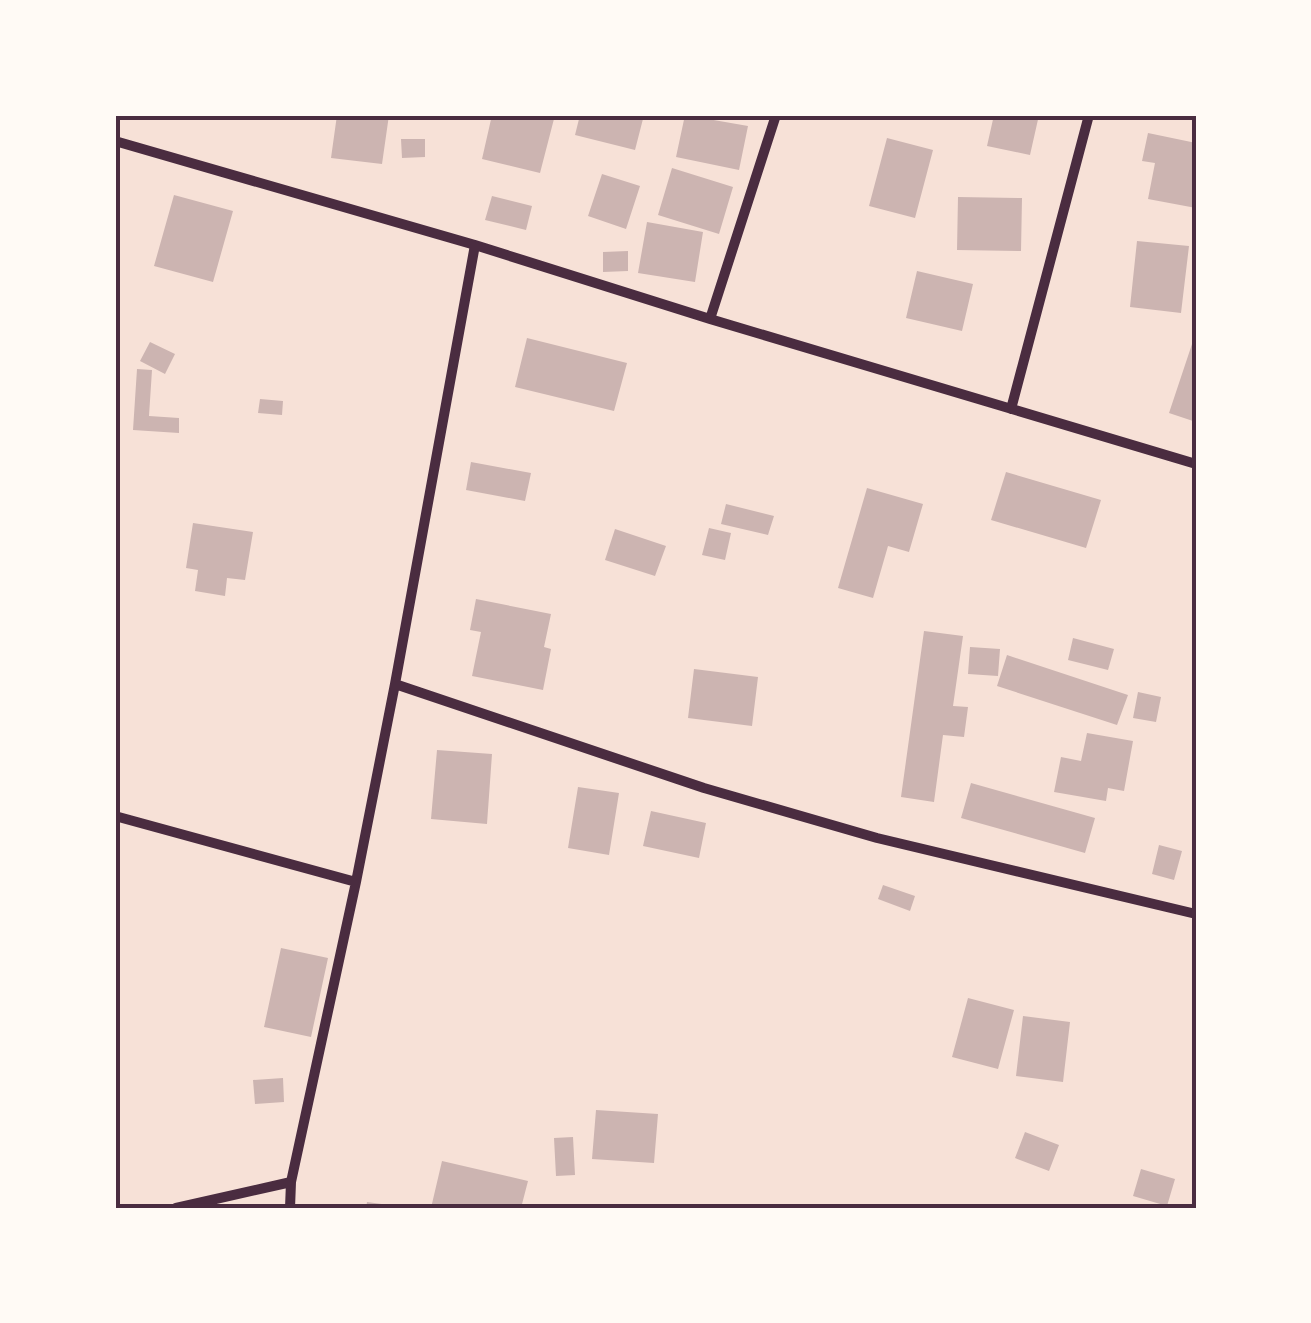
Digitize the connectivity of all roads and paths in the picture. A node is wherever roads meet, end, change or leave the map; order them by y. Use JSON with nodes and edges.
{"nodes":[{"id":1,"x":776,"y":115,"type":"edge"},
{"id":2,"x":1089,"y":115,"type":"edge"},
{"id":3,"x":115,"y":141,"type":"edge"},
{"id":4,"x":474,"y":245,"type":"junction"},
{"id":5,"x":710,"y":319,"type":"junction"},
{"id":6,"x":1011,"y":408,"type":"junction"},
{"id":7,"x":1196,"y":464,"type":"edge"},
{"id":8,"x":395,"y":684,"type":"junction"},
{"id":9,"x":115,"y":816,"type":"edge"},
{"id":10,"x":356,"y":882,"type":"junction"},
{"id":11,"x":1196,"y":914,"type":"edge"},
{"id":12,"x":292,"y":1182,"type":"junction"},
{"id":13,"x":176,"y":1208,"type":"edge"},
{"id":14,"x":290,"y":1208,"type":"edge"}],
"edges":[{"from":1,"to":5,"type":"street"},
{"from":2,"to":6,"type":"street"},
{"from":3,"to":4,"type":"street"},
{"from":4,"to":5,"type":"street"},
{"from":4,"to":8,"type":"street"},
{"from":5,"to":6,"type":"street"},
{"from":6,"to":7,"type":"street"},
{"from":8,"to":10,"type":"street"},
{"from":8,"to":11,"type":"street"},
{"from":9,"to":10,"type":"street"},
{"from":10,"to":12,"type":"street"},
{"from":12,"to":13,"type":"street"},
{"from":12,"to":14,"type":"street"}]}
